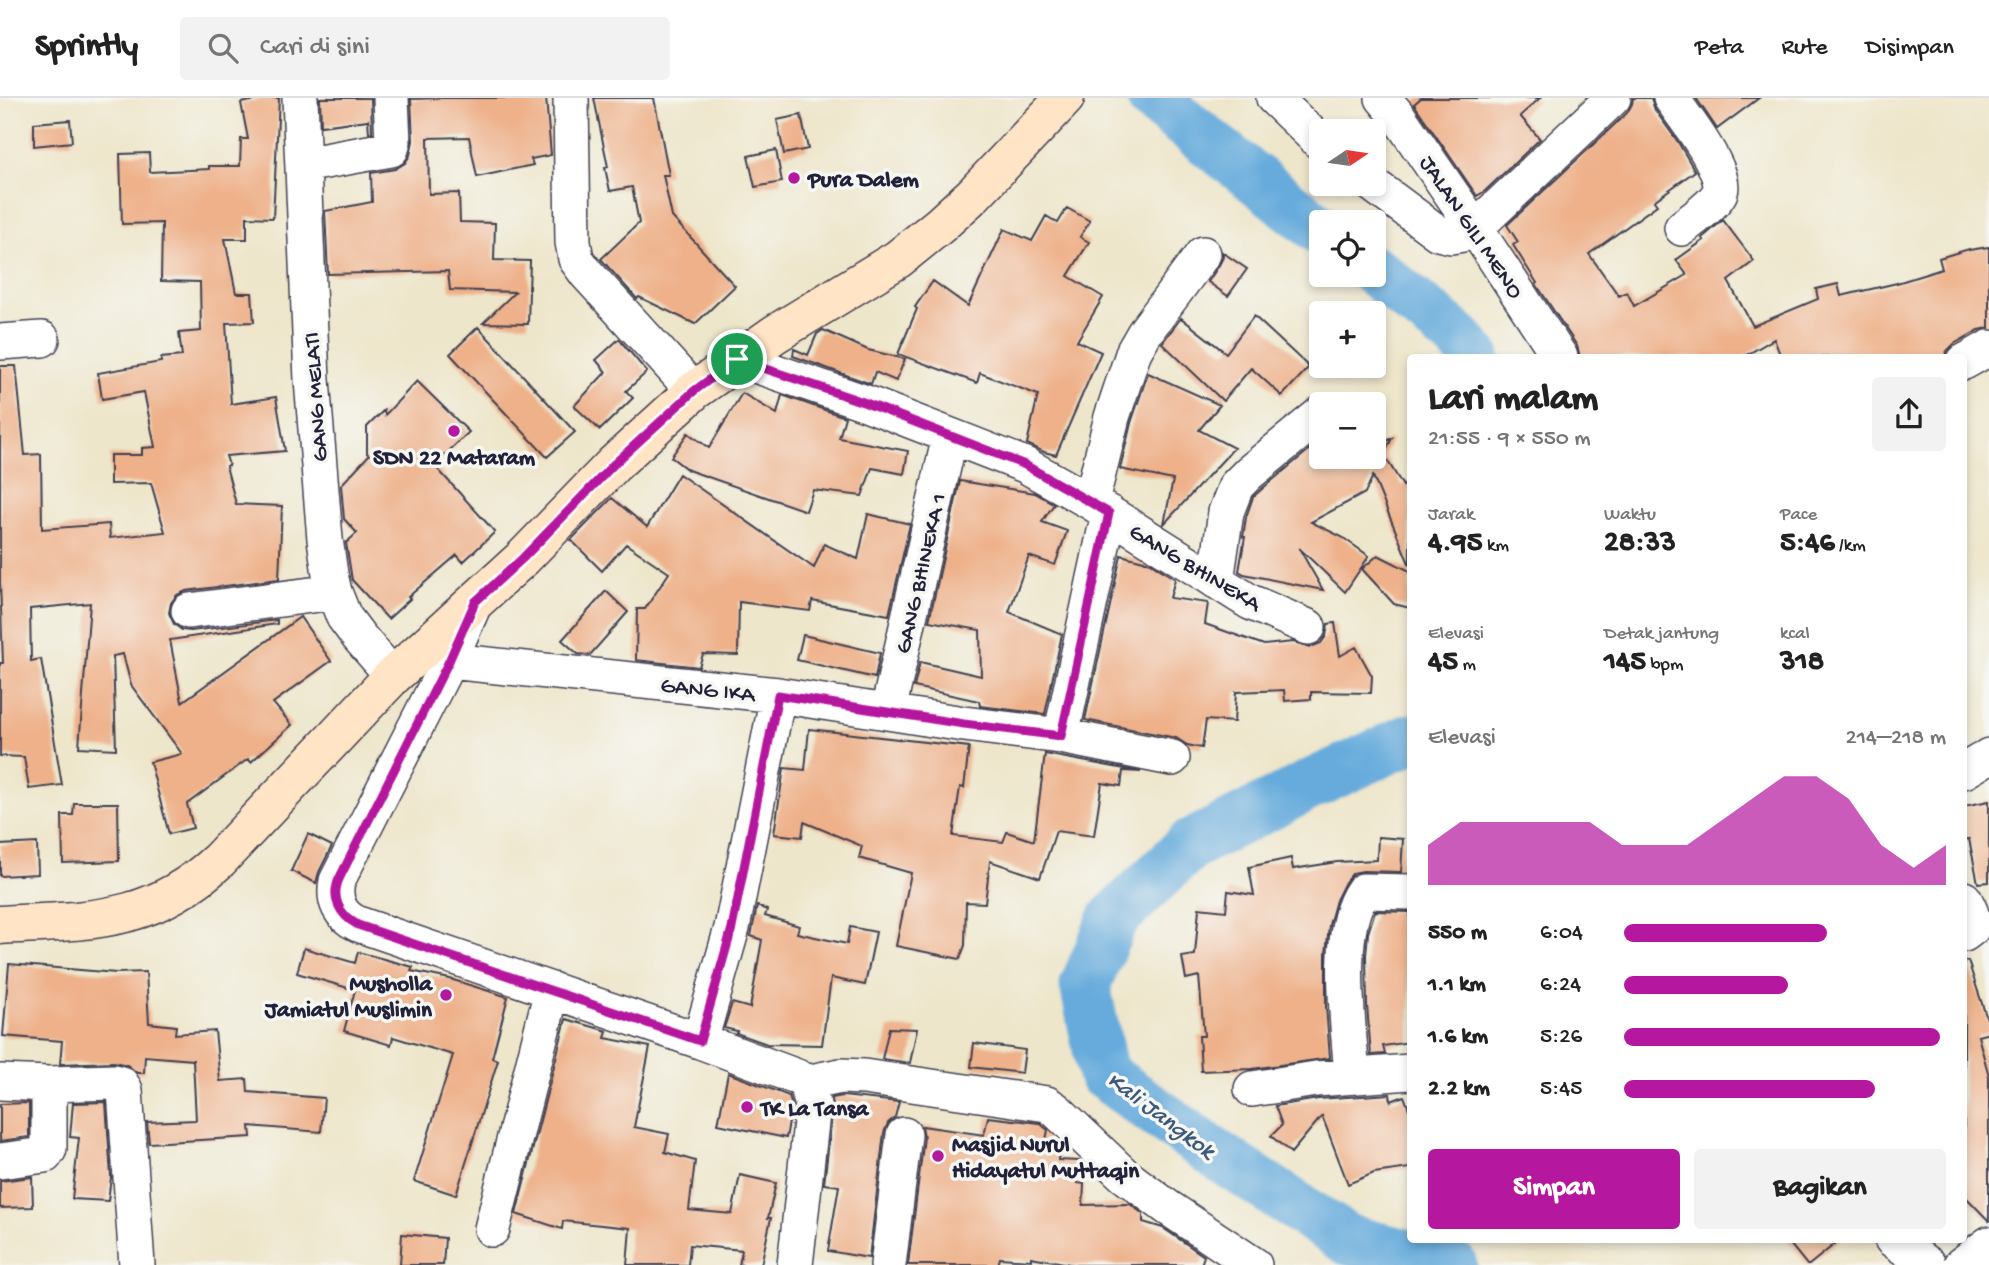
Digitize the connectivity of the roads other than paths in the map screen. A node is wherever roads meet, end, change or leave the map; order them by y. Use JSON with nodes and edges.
{"nodes":[{"id":1,"x":300,"y":98,"type":"edge"},
{"id":2,"x":391,"y":98,"type":"edge"},
{"id":3,"x":571,"y":98,"type":"edge"},
{"id":4,"x":1065,"y":98,"type":"edge"},
{"id":5,"x":1274,"y":98,"type":"edge"},
{"id":6,"x":1614,"y":98,"type":"edge"},
{"id":7,"x":1671,"y":98,"type":"edge"},
{"id":8,"x":1398,"y":104,"type":"edge"},
{"id":9,"x":1309,"y":132,"type":"edge"},
{"id":10,"x":303,"y":165,"type":"junction"},
{"id":11,"x":1386,"y":194,"type":"edge"},
{"id":12,"x":1475,"y":228,"type":"junction"},
{"id":13,"x":1682,"y":228,"type":"dead end"},
{"id":14,"x":1203,"y":254,"type":"dead end"},
{"id":15,"x":42,"y":339,"type":"dead end"},
{"id":16,"x":0,"y":342,"type":"edge"},
{"id":17,"x":1989,"y":348,"type":"edge"},
{"id":18,"x":1558,"y":354,"type":"edge"},
{"id":19,"x":737,"y":359,"type":"junction"},
{"id":20,"x":1967,"y":360,"type":"edge"},
{"id":21,"x":694,"y":391,"type":"junction"},
{"id":22,"x":1309,"y":424,"type":"edge"},
{"id":23,"x":950,"y":436,"type":"junction"},
{"id":24,"x":1100,"y":508,"type":"junction"},
{"id":25,"x":1216,"y":582,"type":"junction"},
{"id":26,"x":334,"y":592,"type":"junction"},
{"id":27,"x":475,"y":602,"type":"junction"},
{"id":28,"x":189,"y":611,"type":"dead end"},
{"id":29,"x":1308,"y":627,"type":"dead end"},
{"id":30,"x":449,"y":661,"type":"junction"},
{"id":31,"x":393,"y":676,"type":"junction"},
{"id":32,"x":778,"y":695,"type":"junction"},
{"id":33,"x":888,"y":711,"type":"junction"},
{"id":34,"x":1061,"y":736,"type":"junction"},
{"id":35,"x":1989,"y":756,"type":"edge"},
{"id":36,"x":1172,"y":758,"type":"dead end"},
{"id":37,"x":1967,"y":769,"type":"edge"},
{"id":38,"x":1394,"y":891,"type":"edge"},
{"id":39,"x":1967,"y":905,"type":"edge"},
{"id":40,"x":0,"y":925,"type":"edge"},
{"id":41,"x":1967,"y":931,"type":"edge"},
{"id":42,"x":552,"y":990,"type":"junction"},
{"id":43,"x":700,"y":1041,"type":"junction"},
{"id":44,"x":1407,"y":1072,"type":"edge"},
{"id":45,"x":1352,"y":1076,"type":"junction"},
{"id":46,"x":0,"y":1082,"type":"edge"},
{"id":47,"x":806,"y":1083,"type":"junction"},
{"id":48,"x":50,"y":1084,"type":"junction"},
{"id":49,"x":1252,"y":1089,"type":"dead end"},
{"id":50,"x":904,"y":1135,"type":"dead end"},
{"id":51,"x":0,"y":1161,"type":"edge"},
{"id":52,"x":492,"y":1229,"type":"dead end"},
{"id":53,"x":1897,"y":1243,"type":"edge"},
{"id":54,"x":1989,"y":1244,"type":"edge"},
{"id":55,"x":137,"y":1265,"type":"edge"},
{"id":56,"x":795,"y":1265,"type":"edge"},
{"id":57,"x":888,"y":1265,"type":"edge"},
{"id":58,"x":1254,"y":1265,"type":"edge"},
{"id":59,"x":1927,"y":1265,"type":"edge"},
{"id":60,"x":1961,"y":1265,"type":"edge"}],
"edges":[{"from":1,"to":10,"type":"street","name":"GANG MELATI"},
{"from":2,"to":10,"type":"street"},
{"from":3,"to":21,"type":"street"},
{"from":4,"to":19,"type":"street"},
{"from":5,"to":9,"type":"street"},
{"from":6,"to":12,"type":"street"},
{"from":7,"to":13,"type":"street"},
{"from":8,"to":12,"type":"street","name":"JALAN GILI MENO"},
{"from":10,"to":26,"type":"street","name":"GANG MELATI"},
{"from":11,"to":12,"type":"street"},
{"from":12,"to":18,"type":"street","name":"JALAN GILI MENO"},
{"from":14,"to":24,"type":"street"},
{"from":15,"to":16,"type":"street"},
{"from":17,"to":20,"type":"street"},
{"from":19,"to":21,"type":"street"},
{"from":19,"to":23,"type":"street","name":"GANG BHINEKA"},
{"from":21,"to":27,"type":"street"},
{"from":22,"to":25,"type":"street"},
{"from":23,"to":24,"type":"street","name":"GANG BHINEKA"},
{"from":23,"to":33,"type":"street","name":"GANG BHINEKA 1"},
{"from":24,"to":25,"type":"street","name":"GANG BHINEKA"},
{"from":24,"to":34,"type":"street"},
{"from":25,"to":29,"type":"street","name":"GANG BHINEKA"},
{"from":26,"to":28,"type":"street"},
{"from":26,"to":31,"type":"street","name":"GANG MELATI"},
{"from":27,"to":30,"type":"street"},
{"from":27,"to":31,"type":"street"},
{"from":30,"to":32,"type":"street","name":"GANG IKA"},
{"from":30,"to":42,"type":"street"},
{"from":31,"to":40,"type":"street"},
{"from":32,"to":33,"type":"street","name":"GANG IKA"},
{"from":32,"to":43,"type":"street"},
{"from":33,"to":34,"type":"street","name":"GANG IKA"},
{"from":34,"to":36,"type":"street","name":"GANG IKA"},
{"from":35,"to":37,"type":"street"},
{"from":38,"to":45,"type":"street"},
{"from":39,"to":41,"type":"street"},
{"from":42,"to":43,"type":"street"},
{"from":42,"to":52,"type":"street"},
{"from":43,"to":47,"type":"street"},
{"from":44,"to":45,"type":"street"},
{"from":45,"to":49,"type":"street"},
{"from":46,"to":48,"type":"street"},
{"from":47,"to":56,"type":"street"},
{"from":47,"to":58,"type":"street"},
{"from":48,"to":51,"type":"street"},
{"from":48,"to":55,"type":"street"},
{"from":50,"to":57,"type":"street"},
{"from":53,"to":59,"type":"street"},
{"from":54,"to":60,"type":"street"}]}
